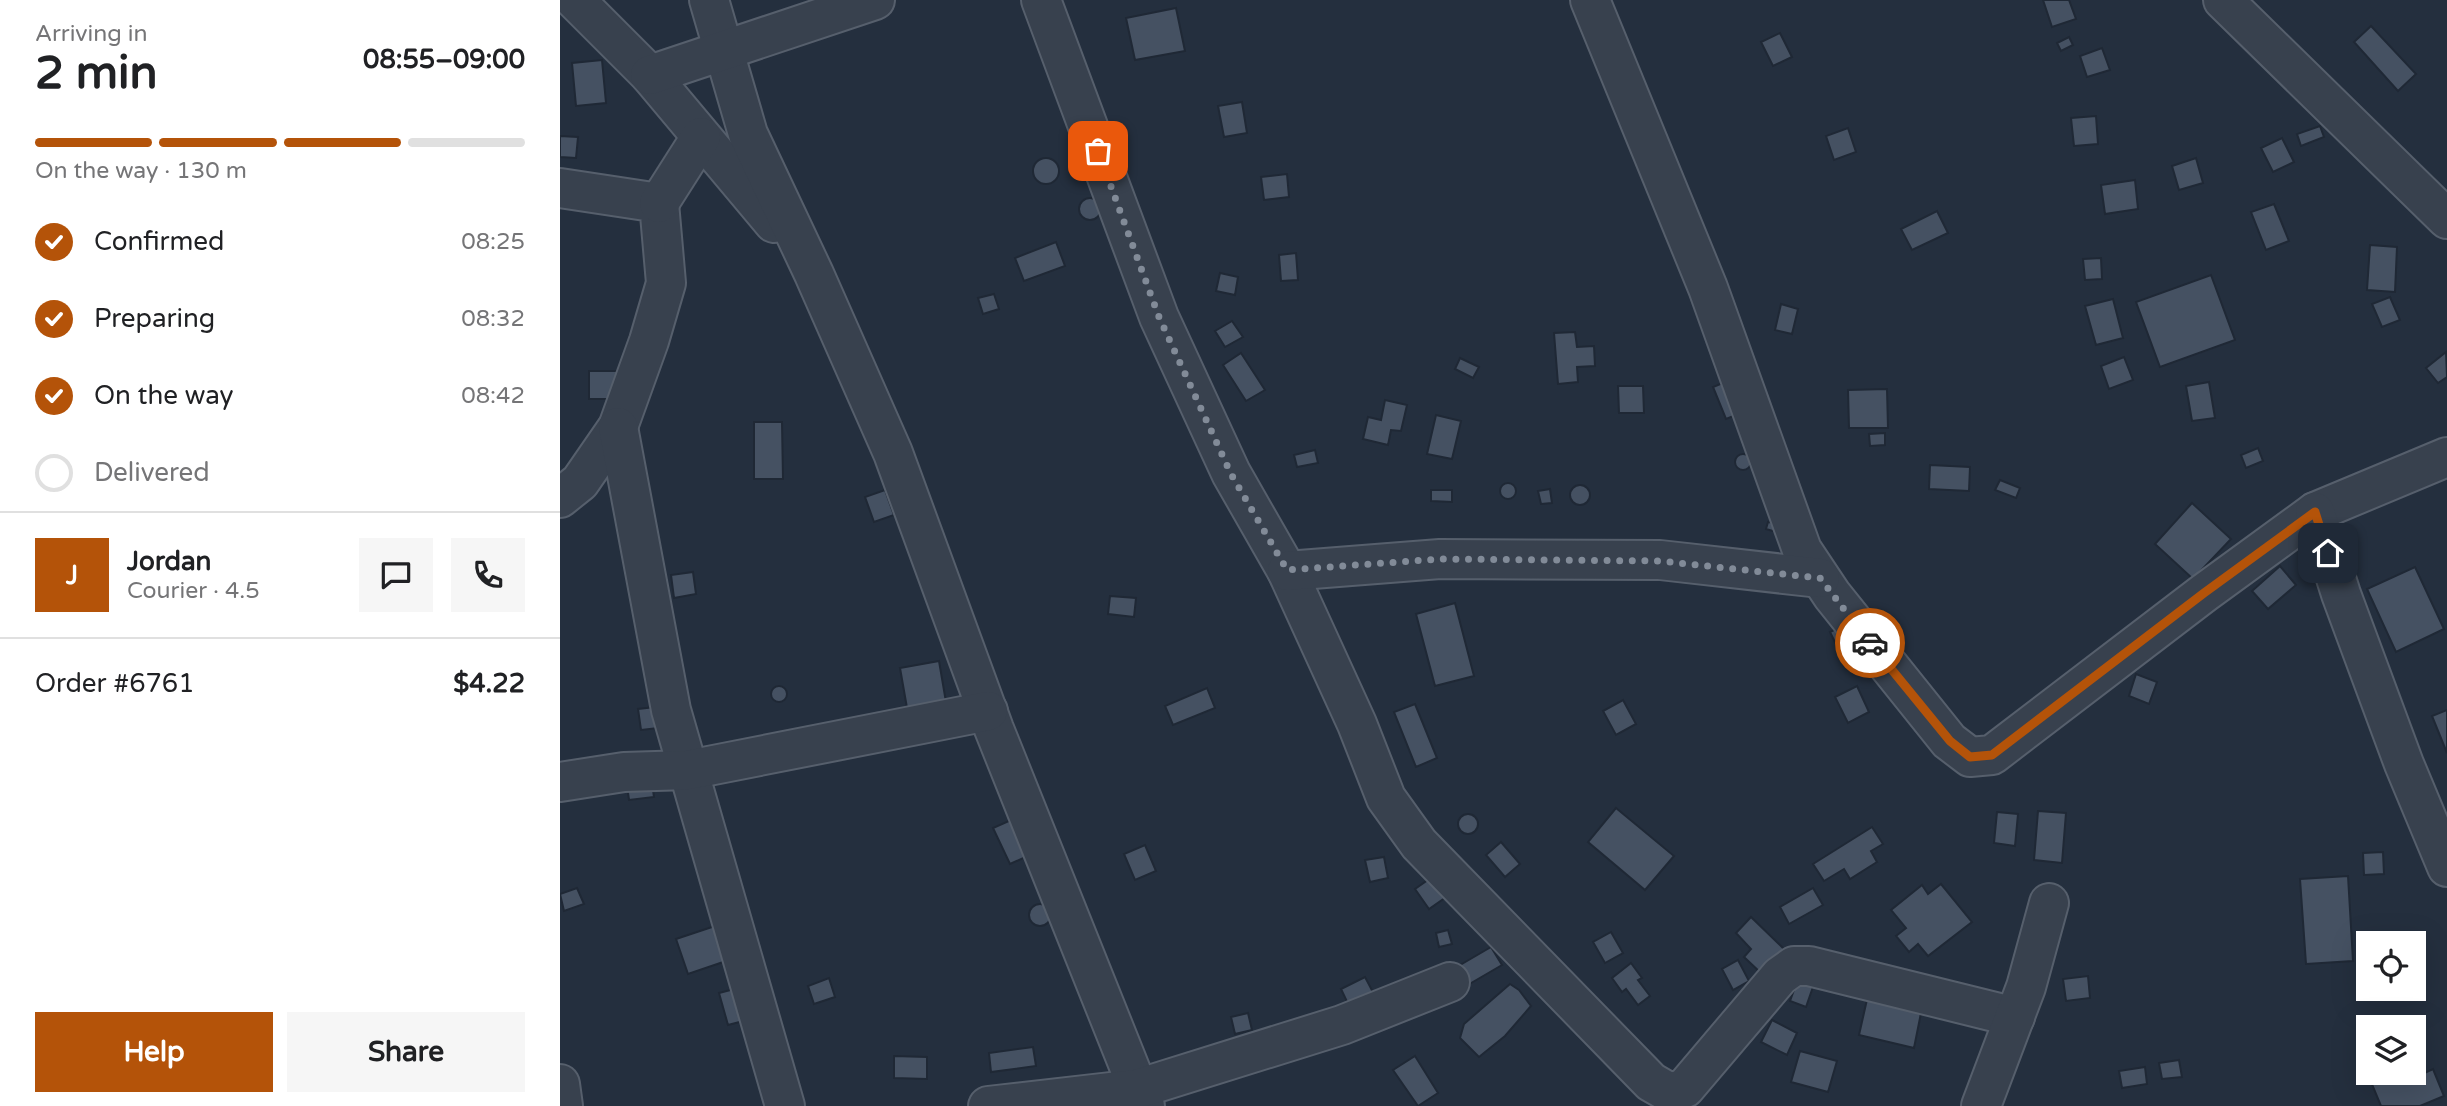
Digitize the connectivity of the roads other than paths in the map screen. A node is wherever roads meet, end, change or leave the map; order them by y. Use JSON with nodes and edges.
{"nodes":[{"id":1,"x":575,"y":0,"type":"edge"},
{"id":2,"x":709,"y":0,"type":"edge"},
{"id":3,"x":875,"y":0,"type":"edge"},
{"id":4,"x":1041,"y":0,"type":"edge"},
{"id":5,"x":1590,"y":0,"type":"edge"},
{"id":6,"x":2223,"y":0,"type":"edge"},
{"id":7,"x":722,"y":49,"type":"junction"},
{"id":8,"x":650,"y":75,"type":"junction"},
{"id":9,"x":701,"y":137,"type":"junction"},
{"id":10,"x":560,"y":188,"type":"edge"},
{"id":11,"x":660,"y":203,"type":"junction"},
{"id":12,"x":2447,"y":219,"type":"edge"},
{"id":13,"x":805,"y":259,"type":"junction"},
{"id":14,"x":618,"y":427,"type":"junction"},
{"id":15,"x":2447,"y":457,"type":"edge"},
{"id":16,"x":560,"y":498,"type":"edge"},
{"id":17,"x":2315,"y":512,"type":"junction"},
{"id":18,"x":1287,"y":570,"type":"junction"},
{"id":19,"x":1820,"y":578,"type":"junction"},
{"id":20,"x":988,"y":710,"type":"junction"},
{"id":21,"x":688,"y":770,"type":"junction"},
{"id":22,"x":560,"y":782,"type":"edge"},
{"id":23,"x":2447,"y":867,"type":"edge"},
{"id":24,"x":2049,"y":903,"type":"dead end"},
{"id":25,"x":1450,"y":982,"type":"dead end"},
{"id":26,"x":2015,"y":1017,"type":"junction"},
{"id":27,"x":560,"y":1084,"type":"edge"},
{"id":28,"x":1141,"y":1098,"type":"edge"},
{"id":29,"x":563,"y":1106,"type":"edge"},
{"id":30,"x":785,"y":1106,"type":"edge"},
{"id":31,"x":988,"y":1106,"type":"edge"},
{"id":32,"x":1981,"y":1106,"type":"edge"}],
"edges":[{"from":1,"to":8,"type":"street"},
{"from":2,"to":7,"type":"street"},
{"from":3,"to":7,"type":"street"},
{"from":4,"to":18,"type":"street"},
{"from":5,"to":19,"type":"street"},
{"from":6,"to":12,"type":"street"},
{"from":7,"to":8,"type":"street"},
{"from":7,"to":13,"type":"street"},
{"from":8,"to":9,"type":"street"},
{"from":9,"to":11,"type":"street"},
{"from":9,"to":13,"type":"street"},
{"from":10,"to":11,"type":"street"},
{"from":11,"to":14,"type":"street"},
{"from":13,"to":20,"type":"street"},
{"from":14,"to":16,"type":"street"},
{"from":14,"to":21,"type":"street"},
{"from":15,"to":17,"type":"street"},
{"from":17,"to":19,"type":"street"},
{"from":17,"to":23,"type":"street"},
{"from":18,"to":19,"type":"street"},
{"from":18,"to":26,"type":"street"},
{"from":20,"to":21,"type":"street"},
{"from":20,"to":28,"type":"street"},
{"from":21,"to":22,"type":"street"},
{"from":21,"to":30,"type":"street"},
{"from":24,"to":26,"type":"street"},
{"from":25,"to":28,"type":"street"},
{"from":26,"to":32,"type":"street"},
{"from":27,"to":29,"type":"street"},
{"from":28,"to":31,"type":"street"}]}
